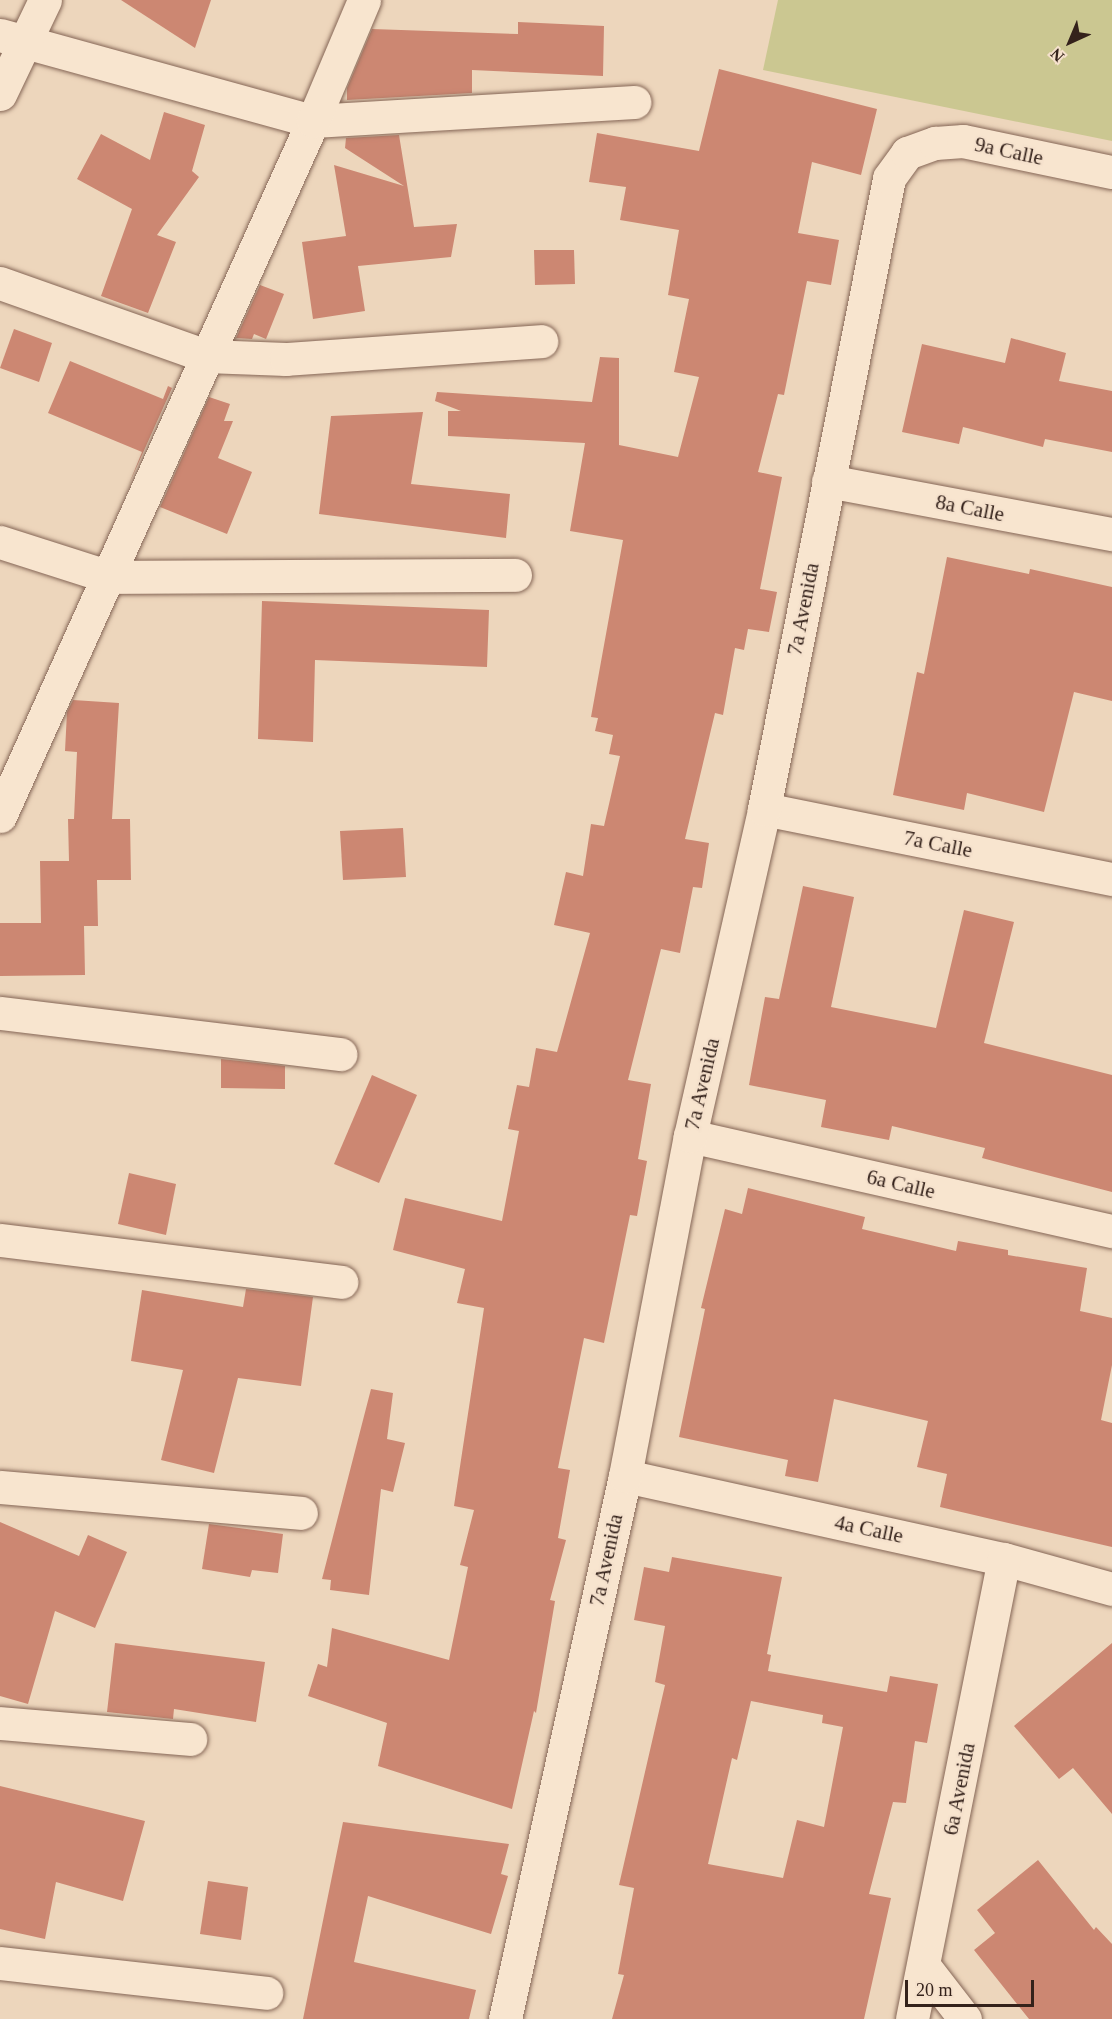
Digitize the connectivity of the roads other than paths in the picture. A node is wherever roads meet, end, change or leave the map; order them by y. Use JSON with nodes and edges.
{"nodes":[{"id":1,"x":45,"y":0,"type":"edge"},
{"id":2,"x":364,"y":0,"type":"edge"},
{"id":3,"x":12,"y":39,"type":"edge"},
{"id":4,"x":0,"y":94,"type":"edge"},
{"id":5,"x":634,"y":102,"type":"dead end"},
{"id":6,"x":313,"y":121,"type":"junction"},
{"id":7,"x":907,"y":153,"type":"joint"},
{"id":8,"x":1112,"y":172,"type":"edge"},
{"id":9,"x":0,"y":284,"type":"edge"},
{"id":10,"x":541,"y":341,"type":"dead end"},
{"id":11,"x":206,"y":357,"type":"junction"},
{"id":12,"x":828,"y":481,"type":"junction"},
{"id":13,"x":1112,"y":534,"type":"edge"},
{"id":14,"x":0,"y":542,"type":"edge"},
{"id":15,"x":515,"y":575,"type":"dead end"},
{"id":16,"x":110,"y":577,"type":"junction"},
{"id":17,"x":8,"y":785,"type":"edge"},
{"id":18,"x":764,"y":809,"type":"junction"},
{"id":19,"x":0,"y":816,"type":"edge"},
{"id":20,"x":1112,"y":879,"type":"edge"},
{"id":21,"x":0,"y":1013,"type":"edge"},
{"id":22,"x":341,"y":1054,"type":"dead end"},
{"id":23,"x":690,"y":1136,"type":"junction"},
{"id":24,"x":1112,"y":1231,"type":"edge"},
{"id":25,"x":0,"y":1240,"type":"edge"},
{"id":26,"x":341,"y":1282,"type":"dead end"},
{"id":27,"x":625,"y":1476,"type":"junction"},
{"id":28,"x":0,"y":1486,"type":"edge"},
{"id":29,"x":301,"y":1513,"type":"dead end"},
{"id":30,"x":1004,"y":1559,"type":"junction"},
{"id":31,"x":1112,"y":1589,"type":"edge"},
{"id":32,"x":0,"y":1723,"type":"edge"},
{"id":33,"x":190,"y":1739,"type":"dead end"},
{"id":34,"x":0,"y":1962,"type":"edge"},
{"id":35,"x":924,"y":1966,"type":"junction"},
{"id":36,"x":266,"y":1993,"type":"dead end"},
{"id":37,"x":505,"y":2019,"type":"edge"},
{"id":38,"x":912,"y":2019,"type":"edge"},
{"id":39,"x":964,"y":2019,"type":"edge"}],
"edges":[{"from":1,"to":3,"type":"street"},
{"from":2,"to":6,"type":"street"},
{"from":3,"to":4,"type":"street"},
{"from":3,"to":6,"type":"street"},
{"from":5,"to":6,"type":"street"},
{"from":6,"to":11,"type":"street"},
{"from":7,"to":8,"type":"street","name":"9a Calle"},
{"from":7,"to":12,"type":"street","name":"7a Avenida"},
{"from":9,"to":11,"type":"street"},
{"from":10,"to":11,"type":"street"},
{"from":11,"to":16,"type":"street"},
{"from":12,"to":13,"type":"street","name":"8a Calle"},
{"from":12,"to":18,"type":"street","name":"7a Avenida"},
{"from":14,"to":16,"type":"street"},
{"from":15,"to":16,"type":"street"},
{"from":16,"to":17,"type":"street"},
{"from":17,"to":19,"type":"street"},
{"from":18,"to":20,"type":"street","name":"7a Calle"},
{"from":18,"to":23,"type":"street","name":"7a Avenida"},
{"from":21,"to":22,"type":"street"},
{"from":23,"to":24,"type":"street","name":"6a Calle"},
{"from":23,"to":27,"type":"street","name":"7a Avenida"},
{"from":25,"to":26,"type":"street"},
{"from":27,"to":30,"type":"street","name":"4a Calle"},
{"from":27,"to":37,"type":"street","name":"7a Avenida"},
{"from":28,"to":29,"type":"street"},
{"from":30,"to":31,"type":"street","name":"4a Calle"},
{"from":30,"to":35,"type":"street","name":"6a Avenida"},
{"from":32,"to":33,"type":"street"},
{"from":34,"to":36,"type":"street"},
{"from":35,"to":38,"type":"street","name":"6a Avenida"},
{"from":35,"to":39,"type":"street"}]}
